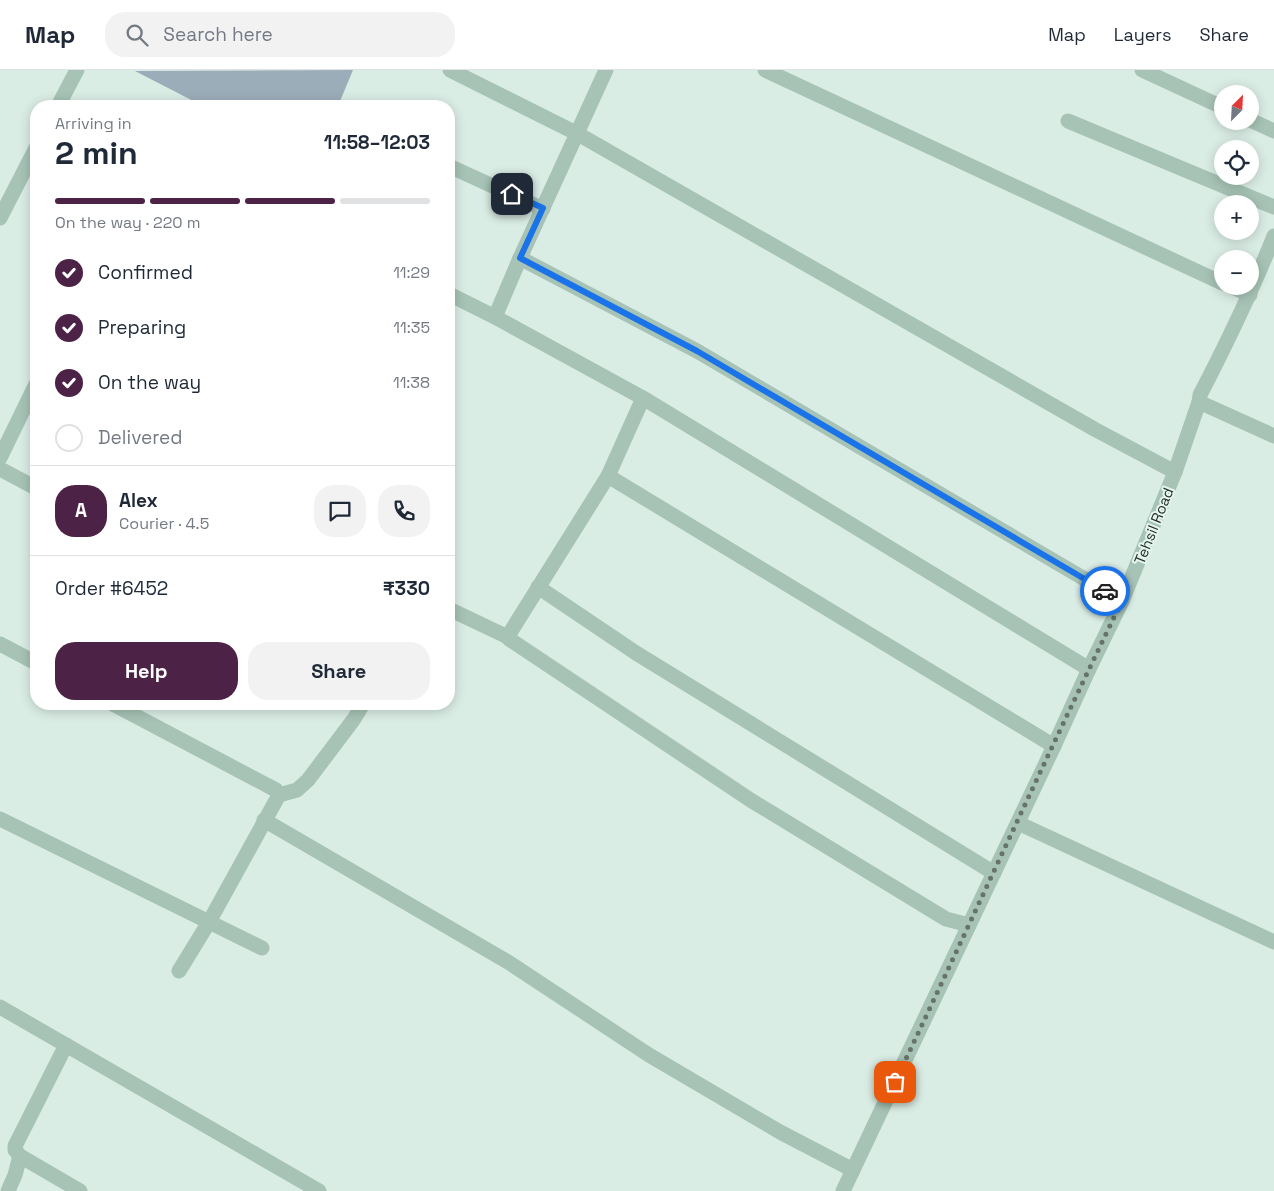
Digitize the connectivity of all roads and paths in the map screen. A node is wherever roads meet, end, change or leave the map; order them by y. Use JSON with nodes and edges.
{"nodes":[{"id":1,"x":77,"y":70,"type":"edge"},
{"id":2,"x":450,"y":70,"type":"edge"},
{"id":3,"x":606,"y":70,"type":"edge"},
{"id":4,"x":765,"y":70,"type":"edge"},
{"id":5,"x":1142,"y":70,"type":"edge"},
{"id":6,"x":66,"y":100,"type":"edge"},
{"id":7,"x":1214,"y":103,"type":"edge"},
{"id":8,"x":1068,"y":121,"type":"dead end"},
{"id":9,"x":1259,"y":124,"type":"edge"},
{"id":10,"x":1274,"y":131,"type":"edge"},
{"id":11,"x":578,"y":134,"type":"junction"},
{"id":12,"x":30,"y":160,"type":"edge"},
{"id":13,"x":455,"y":169,"type":"edge"},
{"id":14,"x":1274,"y":207,"type":"edge"},
{"id":15,"x":543,"y":208,"type":"junction"},
{"id":16,"x":0,"y":218,"type":"edge"},
{"id":17,"x":1274,"y":236,"type":"edge"},
{"id":18,"x":520,"y":258,"type":"junction"},
{"id":19,"x":1259,"y":273,"type":"edge"},
{"id":20,"x":1214,"y":279,"type":"edge"},
{"id":21,"x":1250,"y":295,"type":"edge"},
{"id":22,"x":455,"y":297,"type":"edge"},
{"id":23,"x":495,"y":317,"type":"junction"},
{"id":24,"x":30,"y":396,"type":"edge"},
{"id":25,"x":643,"y":398,"type":"junction"},
{"id":26,"x":1199,"y":402,"type":"junction"},
{"id":27,"x":1274,"y":436,"type":"edge"},
{"id":28,"x":0,"y":458,"type":"edge"},
{"id":29,"x":0,"y":469,"type":"edge"},
{"id":30,"x":1175,"y":472,"type":"junction"},
{"id":31,"x":608,"y":476,"type":"junction"},
{"id":32,"x":30,"y":485,"type":"edge"},
{"id":33,"x":538,"y":587,"type":"junction"},
{"id":34,"x":1122,"y":601,"type":"junction"},
{"id":35,"x":455,"y":612,"type":"edge"},
{"id":36,"x":508,"y":637,"type":"junction"},
{"id":37,"x":0,"y":644,"type":"edge"},
{"id":38,"x":30,"y":660,"type":"edge"},
{"id":39,"x":1089,"y":669,"type":"junction"},
{"id":40,"x":124,"y":710,"type":"edge"},
{"id":41,"x":359,"y":710,"type":"edge"},
{"id":42,"x":1054,"y":746,"type":"junction"},
{"id":43,"x":279,"y":795,"type":"junction"},
{"id":44,"x":0,"y":819,"type":"edge"},
{"id":45,"x":264,"y":820,"type":"junction"},
{"id":46,"x":1018,"y":823,"type":"junction"},
{"id":47,"x":994,"y":873,"type":"junction"},
{"id":48,"x":209,"y":922,"type":"junction"},
{"id":49,"x":969,"y":925,"type":"junction"},
{"id":50,"x":1274,"y":942,"type":"edge"},
{"id":51,"x":262,"y":948,"type":"dead end"},
{"id":52,"x":179,"y":971,"type":"dead end"},
{"id":53,"x":0,"y":1007,"type":"edge"},
{"id":54,"x":66,"y":1045,"type":"junction"},
{"id":55,"x":20,"y":1156,"type":"junction"},
{"id":56,"x":853,"y":1170,"type":"junction"},
{"id":57,"x":8,"y":1191,"type":"edge"},
{"id":58,"x":80,"y":1191,"type":"edge"},
{"id":59,"x":319,"y":1191,"type":"edge"},
{"id":60,"x":844,"y":1191,"type":"edge"}],
"edges":[{"from":1,"to":6,"type":"street"},
{"from":2,"to":11,"type":"street"},
{"from":3,"to":11,"type":"street"},
{"from":4,"to":20,"type":"street"},
{"from":5,"to":7,"type":"street"},
{"from":8,"to":14,"type":"street"},
{"from":9,"to":10,"type":"street"},
{"from":11,"to":15,"type":"street"},
{"from":11,"to":30,"type":"street"},
{"from":12,"to":16,"type":"street"},
{"from":13,"to":15,"type":"street"},
{"from":15,"to":18,"type":"street"},
{"from":17,"to":19,"type":"street","name":"Tehsil Road"},
{"from":18,"to":23,"type":"street"},
{"from":18,"to":34,"type":"street"},
{"from":21,"to":26,"type":"street","name":"Tehsil Road"},
{"from":22,"to":23,"type":"street"},
{"from":23,"to":25,"type":"street"},
{"from":24,"to":28,"type":"street"},
{"from":25,"to":31,"type":"street"},
{"from":25,"to":39,"type":"street"},
{"from":26,"to":27,"type":"street"},
{"from":26,"to":30,"type":"street","name":"Tehsil Road"},
{"from":29,"to":32,"type":"street"},
{"from":30,"to":34,"type":"street","name":"Tehsil Road"},
{"from":31,"to":33,"type":"street"},
{"from":31,"to":42,"type":"street"},
{"from":33,"to":36,"type":"street"},
{"from":33,"to":47,"type":"street"},
{"from":34,"to":39,"type":"street","name":"Tehsil Road"},
{"from":35,"to":36,"type":"street"},
{"from":36,"to":49,"type":"street"},
{"from":37,"to":38,"type":"street"},
{"from":39,"to":42,"type":"street","name":"Tehsil Road"},
{"from":40,"to":43,"type":"street"},
{"from":41,"to":43,"type":"street"},
{"from":42,"to":46,"type":"street","name":"Tehsil Road"},
{"from":43,"to":45,"type":"street"},
{"from":44,"to":48,"type":"street"},
{"from":45,"to":48,"type":"street"},
{"from":45,"to":56,"type":"street"},
{"from":46,"to":47,"type":"street","name":"Tehsil Road"},
{"from":46,"to":50,"type":"street"},
{"from":47,"to":49,"type":"street","name":"Tehsil Road"},
{"from":48,"to":51,"type":"street"},
{"from":48,"to":52,"type":"street"},
{"from":49,"to":56,"type":"street","name":"Tehsil Road"},
{"from":53,"to":54,"type":"street"},
{"from":54,"to":55,"type":"street"},
{"from":54,"to":59,"type":"street"},
{"from":55,"to":57,"type":"street"},
{"from":55,"to":58,"type":"street"},
{"from":56,"to":60,"type":"street","name":"Tehsil Road"}]}
